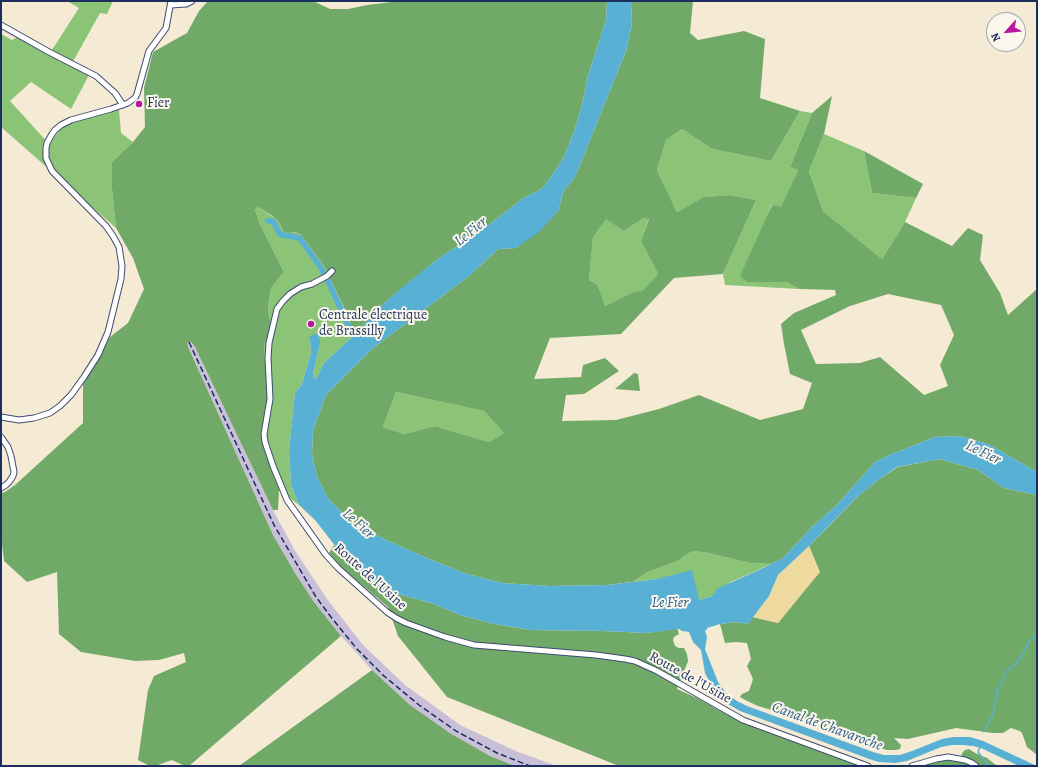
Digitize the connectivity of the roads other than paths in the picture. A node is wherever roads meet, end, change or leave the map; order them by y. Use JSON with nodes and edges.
{"nodes":[{"id":1,"x":192,"y":1,"type":"edge"},
{"id":2,"x":171,"y":3,"type":"edge"},
{"id":3,"x":1,"y":25,"type":"edge"},
{"id":4,"x":123,"y":105,"type":"junction"},
{"id":5,"x":332,"y":271,"type":"dead end"},
{"id":6,"x":1,"y":417,"type":"edge"},
{"id":7,"x":1,"y":437,"type":"edge"},
{"id":8,"x":1,"y":488,"type":"edge"},
{"id":9,"x":868,"y":766,"type":"edge"},
{"id":10,"x":912,"y":766,"type":"edge"},
{"id":11,"x":976,"y":766,"type":"edge"}],
"edges":[{"from":1,"to":2,"type":"street"},
{"from":2,"to":4,"type":"street"},
{"from":3,"to":4,"type":"street"},
{"from":4,"to":6,"type":"street"},
{"from":5,"to":9,"type":"street","name":"Route de l'Usine"},
{"from":7,"to":8,"type":"street"},
{"from":10,"to":11,"type":"street"}]}
